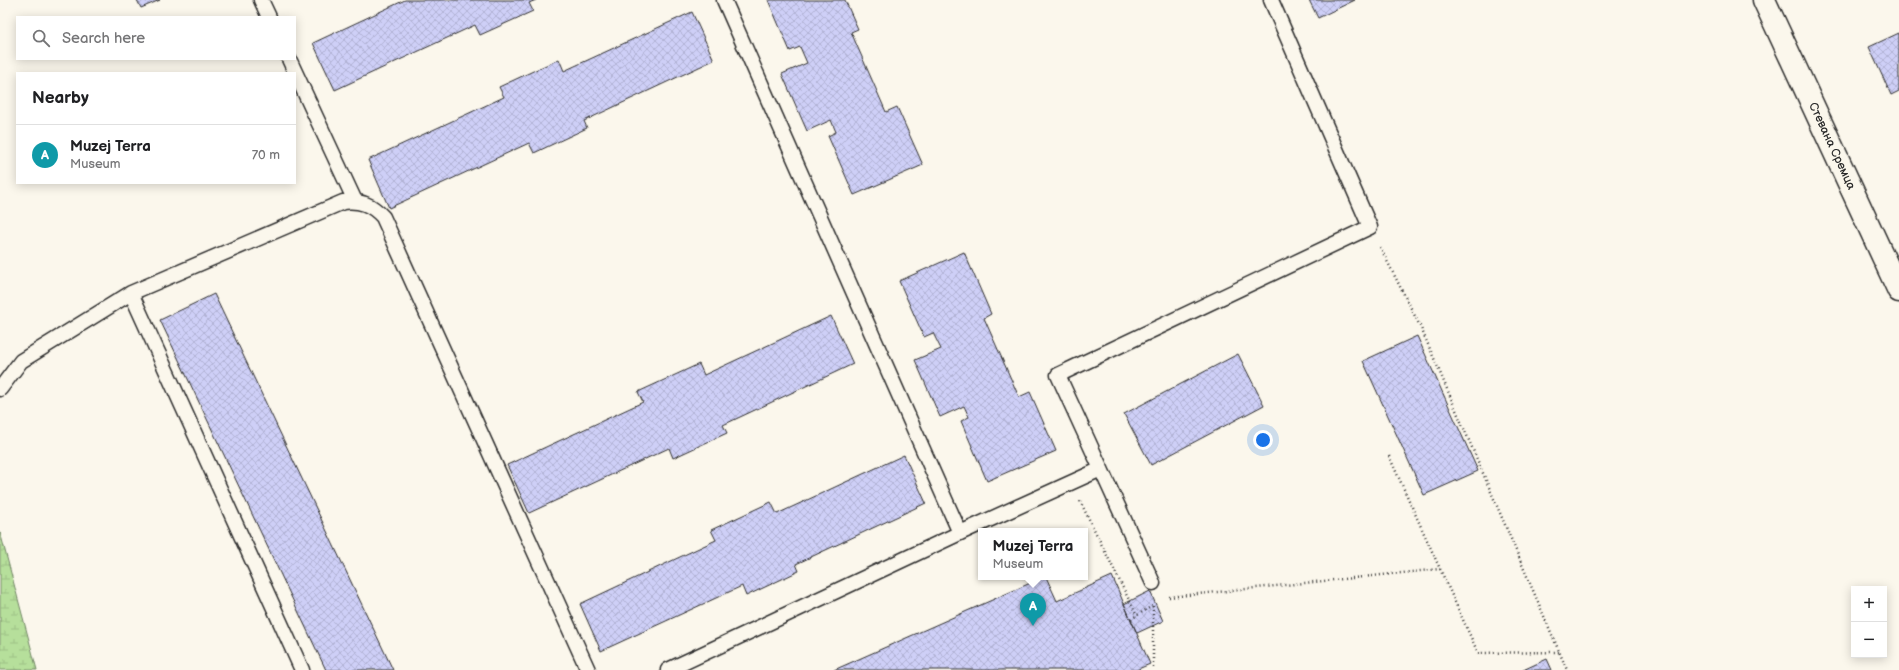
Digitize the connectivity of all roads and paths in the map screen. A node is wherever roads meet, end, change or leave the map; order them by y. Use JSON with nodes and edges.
{"nodes":[{"id":1,"x":261,"y":0,"type":"edge"},
{"id":2,"x":724,"y":0,"type":"edge"},
{"id":3,"x":1271,"y":0,"type":"edge"},
{"id":4,"x":1764,"y":0,"type":"edge"},
{"id":5,"x":269,"y":16,"type":"edge"},
{"id":6,"x":289,"y":60,"type":"edge"},
{"id":7,"x":295,"y":72,"type":"edge"},
{"id":8,"x":296,"y":74,"type":"edge"},
{"id":9,"x":355,"y":201,"type":"junction"},
{"id":10,"x":1370,"y":227,"type":"junction"},
{"id":11,"x":1899,"y":291,"type":"edge"},
{"id":12,"x":131,"y":293,"type":"junction"},
{"id":13,"x":0,"y":389,"type":"edge"},
{"id":14,"x":1389,"y":456,"type":"dead end"},
{"id":15,"x":1102,"y":469,"type":"junction"},
{"id":16,"x":1071,"y":483,"type":"junction"},
{"id":17,"x":960,"y":533,"type":"junction"},
{"id":18,"x":1440,"y":570,"type":"junction"},
{"id":19,"x":1153,"y":583,"type":"joint"},
{"id":20,"x":1167,"y":597,"type":"dead end"},
{"id":21,"x":1158,"y":603,"type":"dead end"},
{"id":22,"x":1153,"y":606,"type":"junction"},
{"id":23,"x":1137,"y":616,"type":"junction"},
{"id":24,"x":1131,"y":619,"type":"dead end"},
{"id":25,"x":1560,"y":652,"type":"junction"},
{"id":26,"x":302,"y":670,"type":"edge"},
{"id":27,"x":588,"y":670,"type":"edge"},
{"id":28,"x":668,"y":670,"type":"edge"},
{"id":29,"x":1153,"y":670,"type":"edge"},
{"id":30,"x":1567,"y":670,"type":"edge"}],
"edges":[{"from":1,"to":5,"type":"lane"},
{"from":2,"to":17,"type":"lane"},
{"from":3,"to":10,"type":"lane"},
{"from":4,"to":11,"type":"main road","name":"Стевана Сремца"},
{"from":6,"to":7,"type":"lane"},
{"from":8,"to":9,"type":"lane"},
{"from":9,"to":12,"type":"lane"},
{"from":9,"to":27,"type":"lane"},
{"from":10,"to":15,"type":"lane"},
{"from":10,"to":25,"type":"path"},
{"from":12,"to":13,"type":"lane"},
{"from":12,"to":26,"type":"lane"},
{"from":14,"to":18,"type":"path"},
{"from":15,"to":16,"type":"lane"},
{"from":15,"to":19,"type":"lane"},
{"from":16,"to":17,"type":"lane"},
{"from":16,"to":23,"type":"path"},
{"from":17,"to":28,"type":"lane"},
{"from":18,"to":20,"type":"path"},
{"from":18,"to":25,"type":"path"},
{"from":19,"to":22,"type":"path"},
{"from":21,"to":22,"type":"path"},
{"from":22,"to":23,"type":"path"},
{"from":22,"to":29,"type":"path"},
{"from":23,"to":24,"type":"path"},
{"from":25,"to":30,"type":"path"}]}
